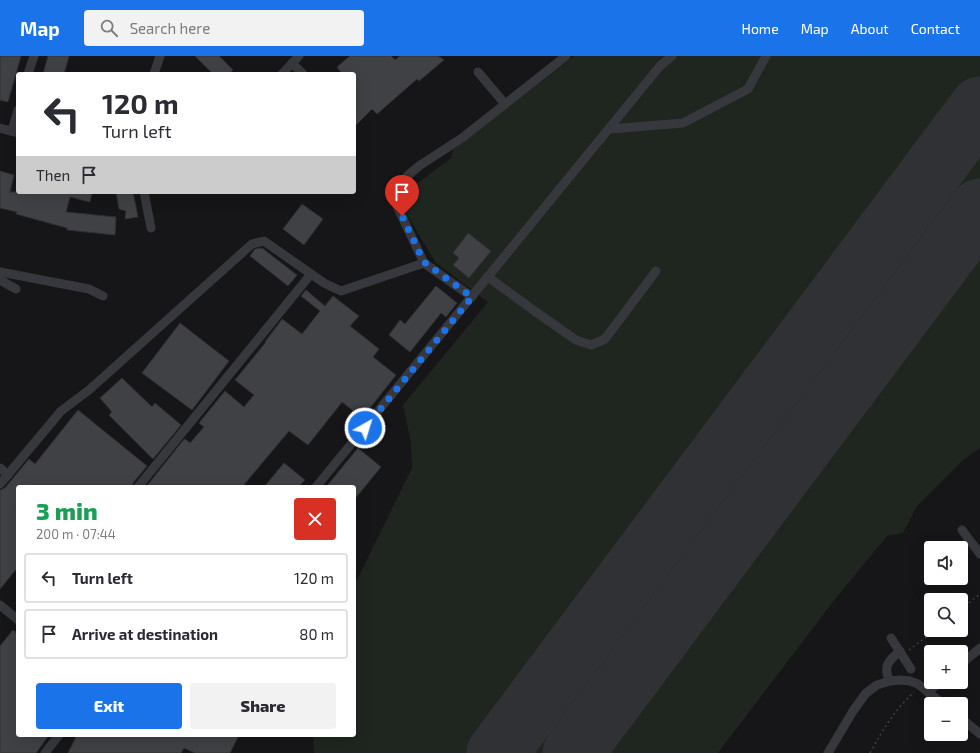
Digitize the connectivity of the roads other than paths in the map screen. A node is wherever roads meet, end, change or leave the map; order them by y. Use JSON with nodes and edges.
{"nodes":[{"id":1,"x":34,"y":56,"type":"edge"},
{"id":2,"x":160,"y":56,"type":"edge"},
{"id":3,"x":299,"y":56,"type":"edge"},
{"id":4,"x":566,"y":56,"type":"edge"},
{"id":5,"x":672,"y":56,"type":"edge"},
{"id":6,"x":766,"y":56,"type":"edge"},
{"id":7,"x":292,"y":63,"type":"junction"},
{"id":8,"x":29,"y":72,"type":"edge"},
{"id":9,"x":155,"y":72,"type":"edge"},
{"id":10,"x":284,"y":72,"type":"edge"},
{"id":11,"x":301,"y":72,"type":"edge"},
{"id":12,"x":478,"y":72,"type":"dead end"},
{"id":13,"x":505,"y":104,"type":"junction"},
{"id":14,"x":0,"y":128,"type":"edge"},
{"id":15,"x":610,"y":128,"type":"junction"},
{"id":16,"x":15,"y":132,"type":"edge"},
{"id":17,"x":144,"y":194,"type":"edge"},
{"id":18,"x":151,"y":228,"type":"dead end"},
{"id":19,"x":424,"y":262,"type":"junction"},
{"id":20,"x":656,"y":270,"type":"dead end"},
{"id":21,"x":0,"y":272,"type":"edge"},
{"id":22,"x":310,"y":274,"type":"junction"},
{"id":23,"x":488,"y":277,"type":"junction"},
{"id":24,"x":0,"y":280,"type":"edge"},
{"id":25,"x":16,"y":289,"type":"dead end"},
{"id":26,"x":104,"y":296,"type":"dead end"},
{"id":27,"x":472,"y":297,"type":"junction"},
{"id":28,"x":0,"y":468,"type":"edge"},
{"id":29,"x":8,"y":475,"type":"junction"},
{"id":30,"x":0,"y":484,"type":"edge"},
{"id":31,"x":140,"y":485,"type":"edge"},
{"id":32,"x":318,"y":485,"type":"edge"},
{"id":33,"x":962,"y":530,"type":"dead end"},
{"id":34,"x":980,"y":554,"type":"edge"},
{"id":35,"x":0,"y":605,"type":"edge"},
{"id":36,"x":16,"y":618,"type":"edge"},
{"id":37,"x":891,"y":638,"type":"dead end"},
{"id":38,"x":980,"y":648,"type":"edge"},
{"id":39,"x":901,"y":653,"type":"junction"},
{"id":40,"x":968,"y":658,"type":"edge"},
{"id":41,"x":911,"y":669,"type":"dead end"},
{"id":42,"x":890,"y":681,"type":"junction"},
{"id":43,"x":924,"y":689,"type":"joint"},
{"id":44,"x":934,"y":697,"type":"edge"},
{"id":45,"x":968,"y":724,"type":"edge"},
{"id":46,"x":980,"y":734,"type":"edge"},
{"id":47,"x":57,"y":737,"type":"edge"},
{"id":48,"x":45,"y":753,"type":"edge"},
{"id":49,"x":828,"y":753,"type":"edge"}],
"edges":[{"from":1,"to":8,"type":"street"},
{"from":2,"to":9,"type":"street"},
{"from":3,"to":7,"type":"street"},
{"from":4,"to":13,"type":"street"},
{"from":5,"to":15,"type":"street"},
{"from":6,"to":15,"type":"street"},
{"from":7,"to":10,"type":"street"},
{"from":7,"to":11,"type":"street"},
{"from":12,"to":13,"type":"street"},
{"from":13,"to":19,"type":"street"},
{"from":14,"to":16,"type":"street"},
{"from":15,"to":23,"type":"street"},
{"from":17,"to":18,"type":"street"},
{"from":19,"to":22,"type":"street"},
{"from":19,"to":27,"type":"street"},
{"from":20,"to":23,"type":"street"},
{"from":21,"to":26,"type":"street"},
{"from":22,"to":29,"type":"street"},
{"from":22,"to":31,"type":"street"},
{"from":23,"to":27,"type":"street"},
{"from":24,"to":25,"type":"street"},
{"from":27,"to":32,"type":"street"},
{"from":28,"to":29,"type":"street"},
{"from":29,"to":30,"type":"street"},
{"from":33,"to":34,"type":"street"},
{"from":35,"to":36,"type":"street"},
{"from":37,"to":39,"type":"street"},
{"from":38,"to":40,"type":"street"},
{"from":39,"to":41,"type":"street"},
{"from":39,"to":42,"type":"street"},
{"from":42,"to":43,"type":"street"},
{"from":42,"to":49,"type":"street"},
{"from":43,"to":44,"type":"street"},
{"from":45,"to":46,"type":"street"},
{"from":47,"to":48,"type":"street"}]}
